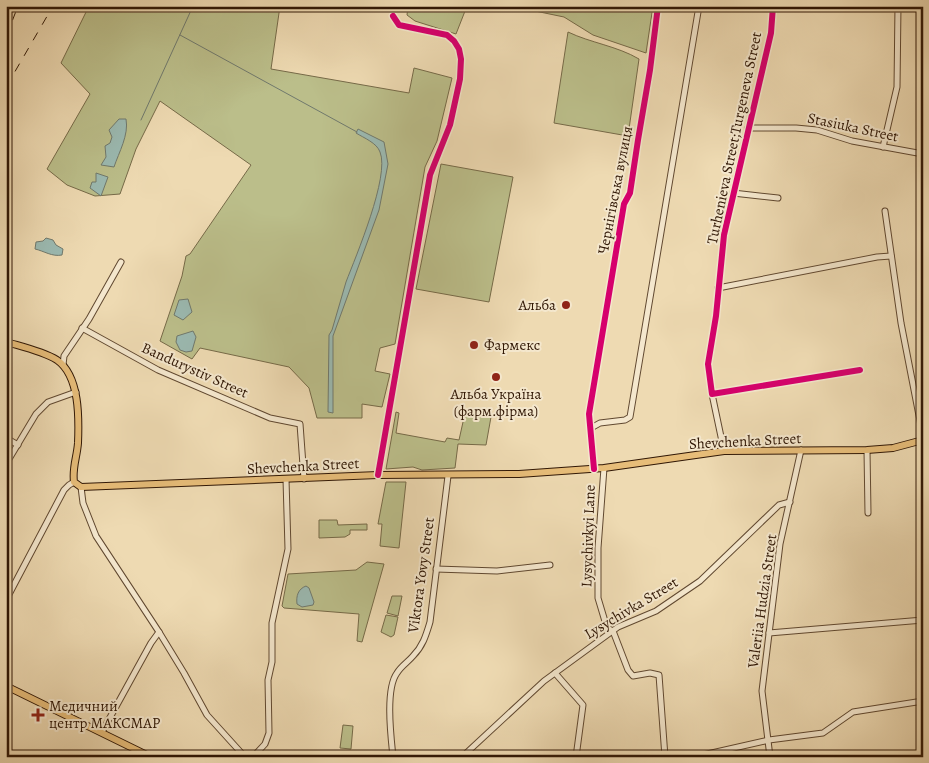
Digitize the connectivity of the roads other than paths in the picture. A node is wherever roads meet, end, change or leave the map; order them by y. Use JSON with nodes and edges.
{"nodes":[{"id":1,"x":658,"y":6,"type":"edge"},
{"id":2,"x":700,"y":6,"type":"edge"},
{"id":3,"x":774,"y":6,"type":"edge"},
{"id":4,"x":898,"y":6,"type":"edge"},
{"id":5,"x":393,"y":16,"type":"dead end"},
{"id":6,"x":748,"y":128,"type":"junction"},
{"id":7,"x":883,"y":147,"type":"junction"},
{"id":8,"x":923,"y":154,"type":"edge"},
{"id":9,"x":733,"y":194,"type":"junction"},
{"id":10,"x":778,"y":198,"type":"dead end"},
{"id":11,"x":886,"y":211,"type":"dead end"},
{"id":12,"x":891,"y":256,"type":"junction"},
{"id":13,"x":121,"y":262,"type":"dead end"},
{"id":14,"x":718,"y":288,"type":"junction"},
{"id":15,"x":82,"y":328,"type":"junction"},
{"id":16,"x":6,"y":342,"type":"edge"},
{"id":17,"x":63,"y":365,"type":"junction"},
{"id":18,"x":860,"y":370,"type":"dead end"},
{"id":19,"x":76,"y":392,"type":"junction"},
{"id":20,"x":712,"y":394,"type":"junction"},
{"id":21,"x":591,"y":428,"type":"junction"},
{"id":22,"x":923,"y":436,"type":"edge"},
{"id":23,"x":6,"y":438,"type":"edge"},
{"id":24,"x":923,"y":440,"type":"edge"},
{"id":25,"x":18,"y":445,"type":"junction"},
{"id":26,"x":801,"y":450,"type":"junction"},
{"id":27,"x":867,"y":450,"type":"junction"},
{"id":28,"x":724,"y":452,"type":"junction"},
{"id":29,"x":6,"y":464,"type":"edge"},
{"id":30,"x":604,"y":468,"type":"junction"},
{"id":31,"x":594,"y":469,"type":"junction"},
{"id":32,"x":378,"y":475,"type":"junction"},
{"id":33,"x":448,"y":476,"type":"junction"},
{"id":34,"x":286,"y":479,"type":"junction"},
{"id":35,"x":304,"y":479,"type":"junction"},
{"id":36,"x":74,"y":482,"type":"junction"},
{"id":37,"x":81,"y":487,"type":"junction"},
{"id":38,"x":790,"y":502,"type":"junction"},
{"id":39,"x":868,"y":512,"type":"dead end"},
{"id":40,"x":550,"y":565,"type":"dead end"},
{"id":41,"x":436,"y":569,"type":"junction"},
{"id":42,"x":6,"y":600,"type":"edge"},
{"id":43,"x":923,"y":620,"type":"edge"},
{"id":44,"x":613,"y":631,"type":"junction"},
{"id":45,"x":160,"y":632,"type":"junction"},
{"id":46,"x":769,"y":633,"type":"junction"},
{"id":47,"x":556,"y":674,"type":"junction"},
{"id":48,"x":6,"y":686,"type":"edge"},
{"id":49,"x":923,"y":701,"type":"edge"},
{"id":50,"x":102,"y":732,"type":"junction"},
{"id":51,"x":769,"y":740,"type":"junction"},
{"id":52,"x":151,"y":757,"type":"edge"},
{"id":53,"x":245,"y":757,"type":"edge"},
{"id":54,"x":253,"y":757,"type":"edge"},
{"id":55,"x":393,"y":757,"type":"edge"},
{"id":56,"x":462,"y":757,"type":"edge"},
{"id":57,"x":576,"y":757,"type":"edge"},
{"id":58,"x":665,"y":757,"type":"edge"},
{"id":59,"x":694,"y":757,"type":"edge"},
{"id":60,"x":770,"y":757,"type":"edge"}],
"edges":[{"from":1,"to":21,"type":"street","name":"Чернігівська вулиця"},
{"from":2,"to":21,"type":"street"},
{"from":3,"to":6,"type":"street","name":"Turhenieva Street;Turgeneva Street"},
{"from":4,"to":7,"type":"street"},
{"from":5,"to":32,"type":"street"},
{"from":6,"to":7,"type":"street","name":"Stasiuka Street"},
{"from":6,"to":9,"type":"street","name":"Turhenieva Street;Turgeneva Street"},
{"from":7,"to":8,"type":"street","name":"Stasiuka Street"},
{"from":9,"to":10,"type":"street"},
{"from":9,"to":14,"type":"street","name":"Turhenieva Street;Turgeneva Street"},
{"from":11,"to":12,"type":"street"},
{"from":12,"to":14,"type":"street"},
{"from":12,"to":22,"type":"street"},
{"from":13,"to":15,"type":"street"},
{"from":14,"to":20,"type":"street","name":"Turhenieva Street;Turgeneva Street"},
{"from":15,"to":17,"type":"street"},
{"from":15,"to":35,"type":"street","name":"Bandurystiv Street"},
{"from":16,"to":17,"type":"main road"},
{"from":17,"to":19,"type":"main road"},
{"from":18,"to":20,"type":"street"},
{"from":19,"to":25,"type":"street"},
{"from":19,"to":36,"type":"main road"},
{"from":20,"to":28,"type":"street","name":"Turhenieva Street;Turgeneva Street"},
{"from":21,"to":31,"type":"street"},
{"from":23,"to":25,"type":"street"},
{"from":24,"to":27,"type":"main road","name":"Shevchenka Street"},
{"from":25,"to":29,"type":"street"},
{"from":26,"to":27,"type":"main road","name":"Shevchenka Street"},
{"from":26,"to":28,"type":"main road","name":"Shevchenka Street"},
{"from":26,"to":38,"type":"street","name":"Valeriia Hudzia Street"},
{"from":27,"to":39,"type":"street"},
{"from":28,"to":30,"type":"main road","name":"Shevchenka Street"},
{"from":30,"to":31,"type":"main road","name":"Shevchenka Street"},
{"from":30,"to":44,"type":"street","name":"Lysychivkyi Lane"},
{"from":31,"to":33,"type":"main road","name":"Shevchenka Street"},
{"from":32,"to":33,"type":"main road","name":"Shevchenka Street"},
{"from":32,"to":35,"type":"main road","name":"Shevchenka Street"},
{"from":33,"to":41,"type":"street","name":"Viktora Yovy Street"},
{"from":34,"to":35,"type":"main road","name":"Shevchenka Street"},
{"from":34,"to":37,"type":"main road","name":"Shevchenka Street"},
{"from":34,"to":54,"type":"street"},
{"from":36,"to":37,"type":"main road"},
{"from":36,"to":42,"type":"street"},
{"from":37,"to":45,"type":"street"},
{"from":38,"to":44,"type":"street","name":"Lysychivka Street"},
{"from":38,"to":46,"type":"street","name":"Valeriia Hudzia Street"},
{"from":40,"to":41,"type":"street"},
{"from":41,"to":55,"type":"street","name":"Viktora Yovy Street"},
{"from":43,"to":46,"type":"street"},
{"from":44,"to":47,"type":"street","name":"Lysychivka Street"},
{"from":44,"to":58,"type":"street","name":"Lysychivkyi Lane"},
{"from":45,"to":50,"type":"street"},
{"from":45,"to":53,"type":"street"},
{"from":46,"to":51,"type":"street","name":"Valeriia Hudzia Street"},
{"from":47,"to":56,"type":"street","name":"Lysychivka Street"},
{"from":47,"to":57,"type":"street"},
{"from":48,"to":50,"type":"main road"},
{"from":49,"to":51,"type":"street"},
{"from":50,"to":52,"type":"main road"},
{"from":51,"to":59,"type":"street"},
{"from":51,"to":60,"type":"street","name":"Valeriia Hudzia Street"}]}
